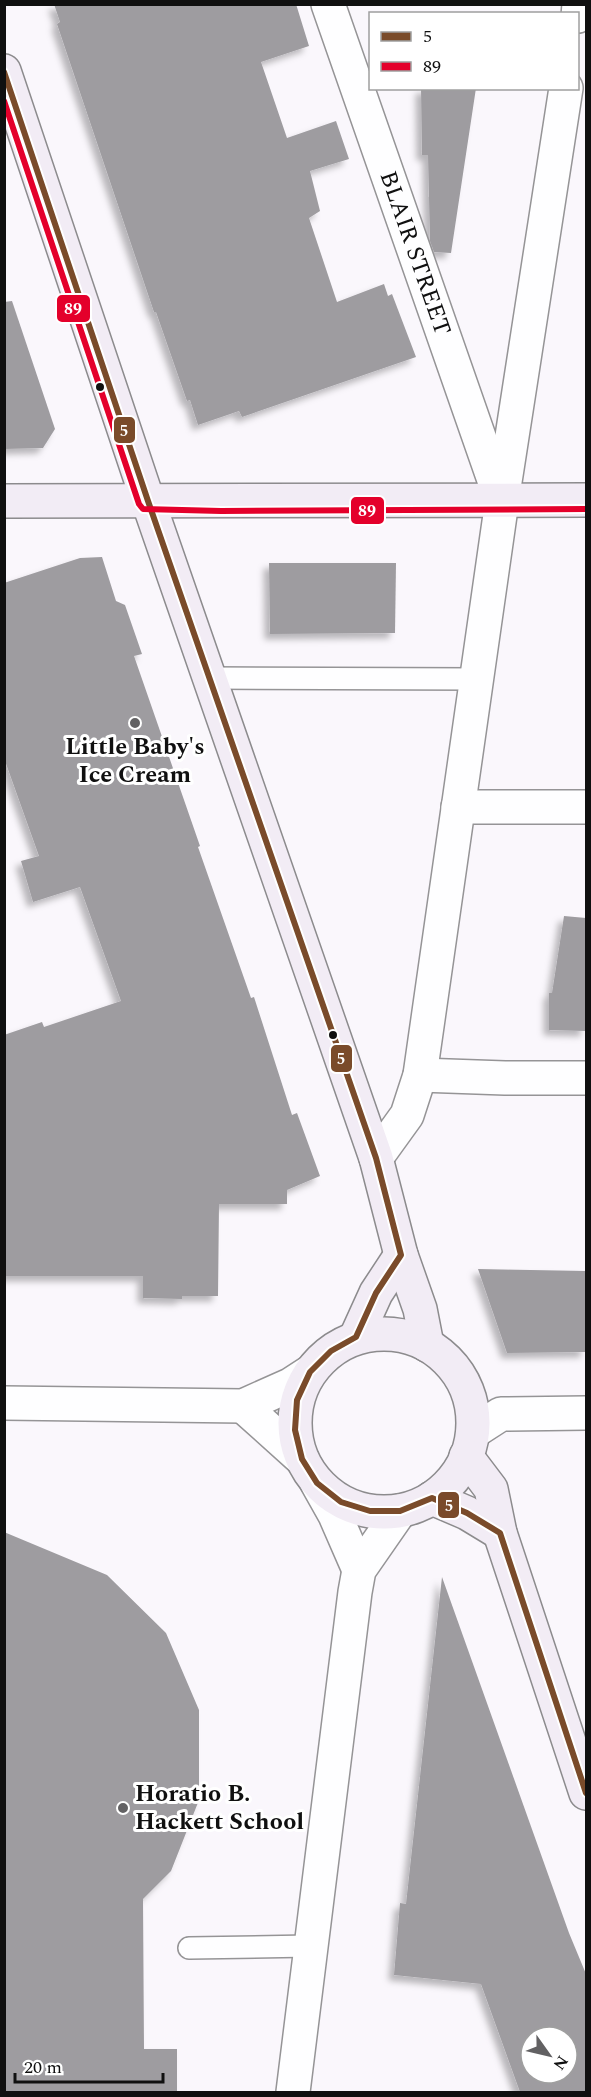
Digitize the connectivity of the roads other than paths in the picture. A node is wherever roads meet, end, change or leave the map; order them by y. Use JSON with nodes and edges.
{"nodes":[{"id":1,"x":328,"y":4,"type":"edge"},
{"id":2,"x":4,"y":71,"type":"edge"},
{"id":3,"x":566,"y":90,"type":"edge"},
{"id":4,"x":586,"y":500,"type":"edge"},
{"id":5,"x":4,"y":501,"type":"edge"},
{"id":6,"x":148,"y":501,"type":"junction"},
{"id":7,"x":502,"y":501,"type":"junction"},
{"id":8,"x":211,"y":678,"type":"junction"},
{"id":9,"x":477,"y":679,"type":"junction"},
{"id":10,"x":458,"y":807,"type":"junction"},
{"id":11,"x":586,"y":807,"type":"edge"},
{"id":12,"x":420,"y":1074,"type":"junction"},
{"id":13,"x":586,"y":1078,"type":"edge"},
{"id":14,"x":376,"y":1158,"type":"junction"},
{"id":15,"x":401,"y":1255,"type":"junction"},
{"id":16,"x":356,"y":1337,"type":"junction"},
{"id":17,"x":427,"y":1345,"type":"junction"},
{"id":18,"x":310,"y":1372,"type":"junction"},
{"id":19,"x":4,"y":1403,"type":"edge"},
{"id":20,"x":243,"y":1406,"type":"junction"},
{"id":21,"x":586,"y":1413,"type":"edge"},
{"id":22,"x":470,"y":1444,"type":"junction"},
{"id":23,"x":310,"y":1471,"type":"junction"},
{"id":24,"x":432,"y":1498,"type":"junction"},
{"id":25,"x":400,"y":1511,"type":"junction"},
{"id":26,"x":500,"y":1533,"type":"junction"},
{"id":27,"x":359,"y":1570,"type":"junction"},
{"id":28,"x":586,"y":1793,"type":"edge"},
{"id":29,"x":310,"y":1946,"type":"junction"},
{"id":30,"x":189,"y":1948,"type":"dead end"},
{"id":31,"x":293,"y":2092,"type":"edge"}],
"edges":[{"from":1,"to":7,"type":"street","name":"BLAIR STREET"},
{"from":2,"to":6,"type":"main road"},
{"from":3,"to":7,"type":"street"},
{"from":4,"to":7,"type":"main road"},
{"from":5,"to":6,"type":"main road"},
{"from":6,"to":7,"type":"main road"},
{"from":6,"to":8,"type":"main road"},
{"from":7,"to":9,"type":"street"},
{"from":8,"to":9,"type":"lane"},
{"from":8,"to":14,"type":"main road"},
{"from":9,"to":10,"type":"street"},
{"from":10,"to":11,"type":"street"},
{"from":10,"to":12,"type":"street"},
{"from":12,"to":13,"type":"street"},
{"from":12,"to":14,"type":"street"},
{"from":14,"to":15,"type":"main road"},
{"from":15,"to":16,"type":"main road"},
{"from":15,"to":17,"type":"main road"},
{"from":16,"to":17,"type":"main road"},
{"from":16,"to":18,"type":"main road"},
{"from":17,"to":22,"type":"main road"},
{"from":18,"to":20,"type":"street"},
{"from":18,"to":23,"type":"main road"},
{"from":19,"to":20,"type":"street"},
{"from":20,"to":23,"type":"street"},
{"from":21,"to":22,"type":"street"},
{"from":22,"to":24,"type":"main road"},
{"from":22,"to":26,"type":"main road"},
{"from":23,"to":25,"type":"main road"},
{"from":23,"to":27,"type":"street"},
{"from":24,"to":25,"type":"main road"},
{"from":24,"to":26,"type":"main road"},
{"from":25,"to":27,"type":"street"},
{"from":26,"to":28,"type":"main road"},
{"from":27,"to":29,"type":"street"},
{"from":29,"to":30,"type":"lane"},
{"from":29,"to":31,"type":"street"}]}
